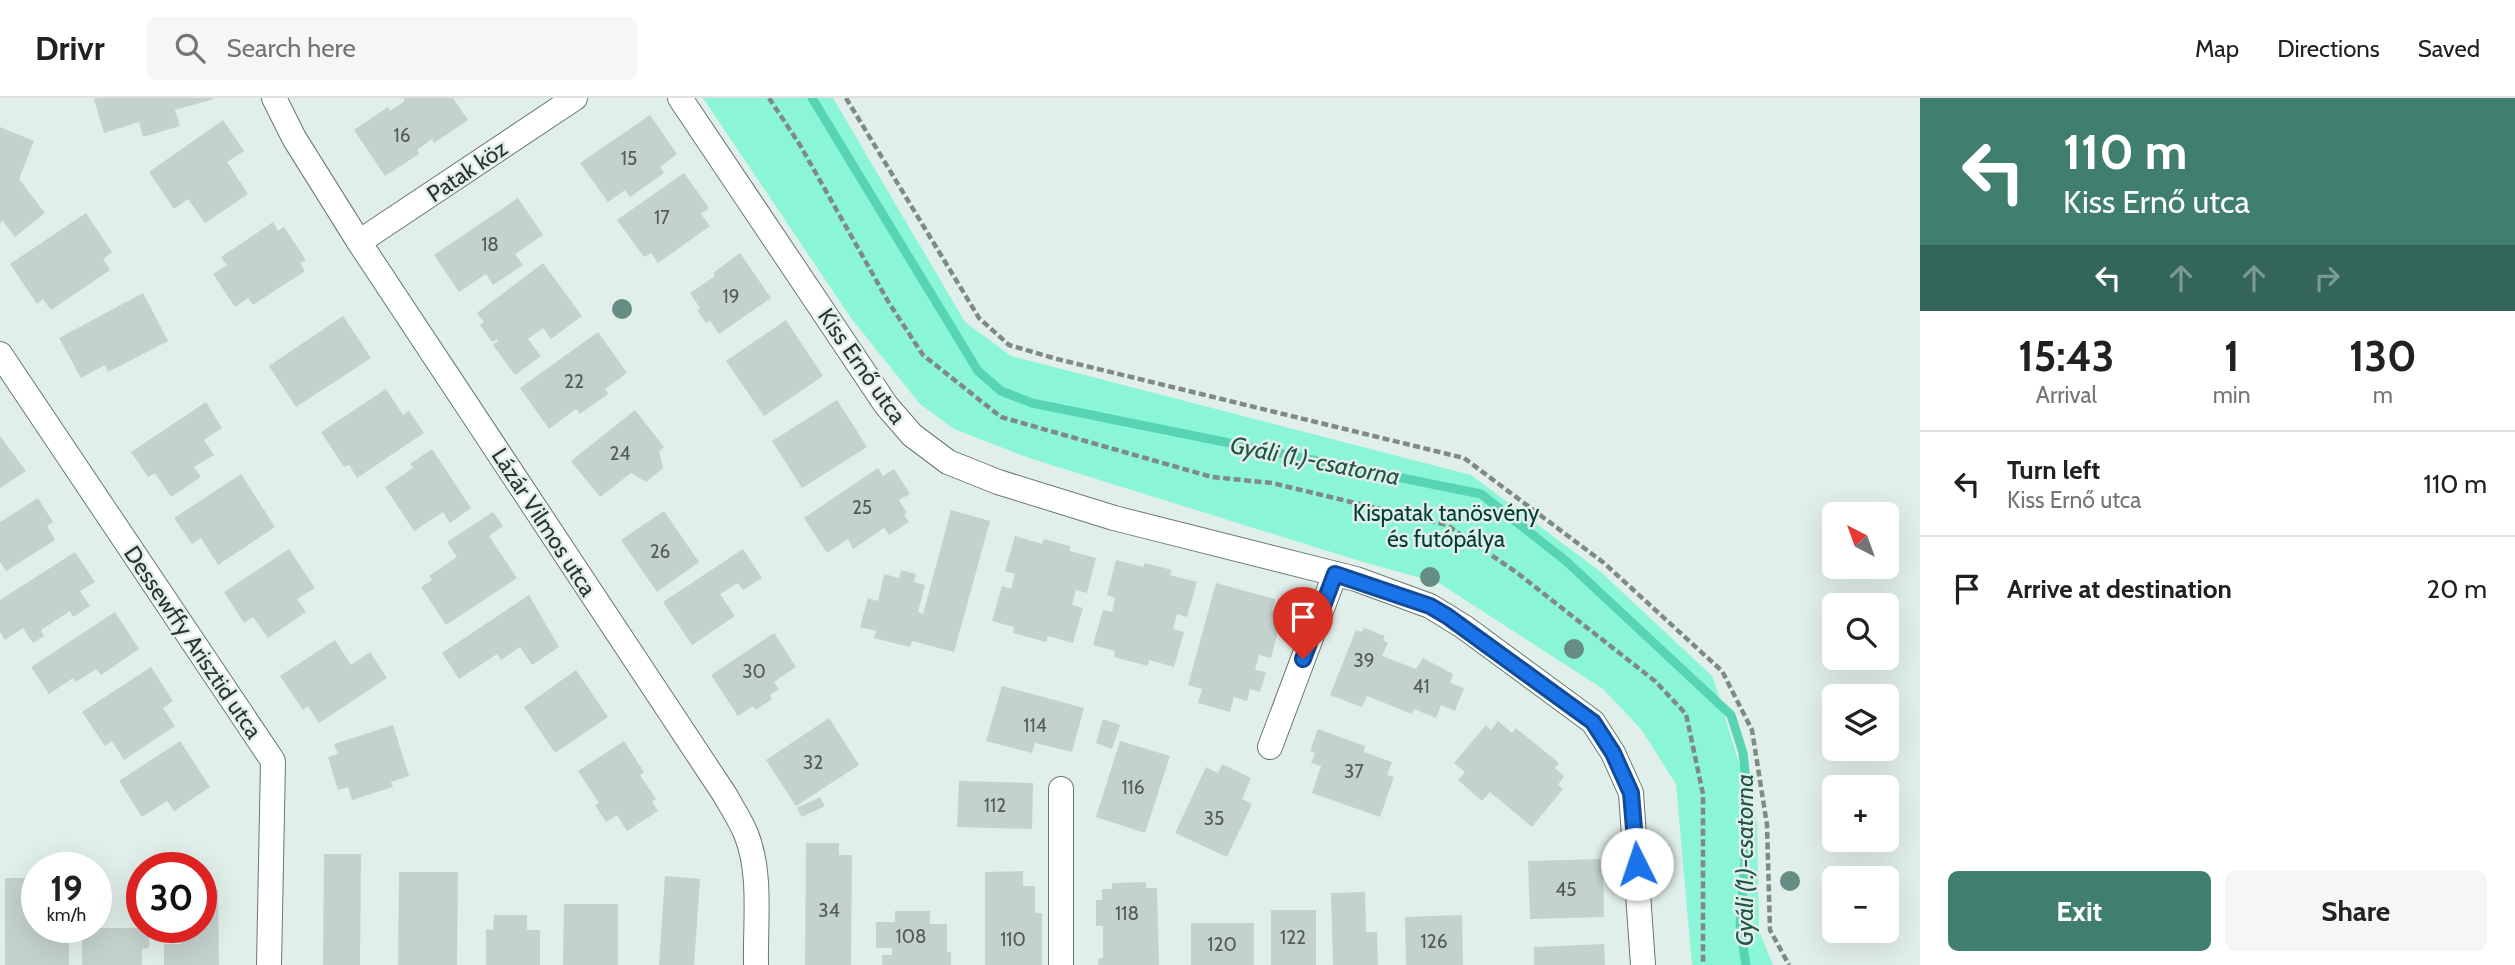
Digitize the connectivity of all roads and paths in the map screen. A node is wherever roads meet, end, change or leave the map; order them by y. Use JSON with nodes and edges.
{"nodes":[{"id":1,"x":274,"y":98,"type":"edge"},
{"id":2,"x":575,"y":98,"type":"edge"},
{"id":3,"x":680,"y":98,"type":"edge"},
{"id":4,"x":769,"y":98,"type":"edge"},
{"id":5,"x":846,"y":98,"type":"edge"},
{"id":6,"x":359,"y":242,"type":"junction"},
{"id":7,"x":0,"y":354,"type":"edge"},
{"id":8,"x":1335,"y":574,"type":"junction"},
{"id":9,"x":1270,"y":747,"type":"dead end"},
{"id":10,"x":1061,"y":789,"type":"dead end"},
{"id":11,"x":269,"y":965,"type":"edge"},
{"id":12,"x":756,"y":965,"type":"edge"},
{"id":13,"x":1061,"y":965,"type":"edge"},
{"id":14,"x":1643,"y":965,"type":"edge"},
{"id":15,"x":1703,"y":965,"type":"edge"},
{"id":16,"x":1788,"y":965,"type":"edge"}],
"edges":[{"from":1,"to":6,"type":"street","name":"Lázár Vilmos utca"},
{"from":2,"to":6,"type":"street","name":"Patak köz"},
{"from":3,"to":8,"type":"street","name":"Kiss Ernő utca"},
{"from":4,"to":15,"type":"path"},
{"from":5,"to":16,"type":"path"},
{"from":6,"to":12,"type":"street","name":"Lázár Vilmos utca"},
{"from":7,"to":11,"type":"street","name":"Dessewffy Arisztid utca"},
{"from":8,"to":9,"type":"street"},
{"from":8,"to":14,"type":"street","name":"Kiss Ernő utca"},
{"from":10,"to":13,"type":"street"}]}
